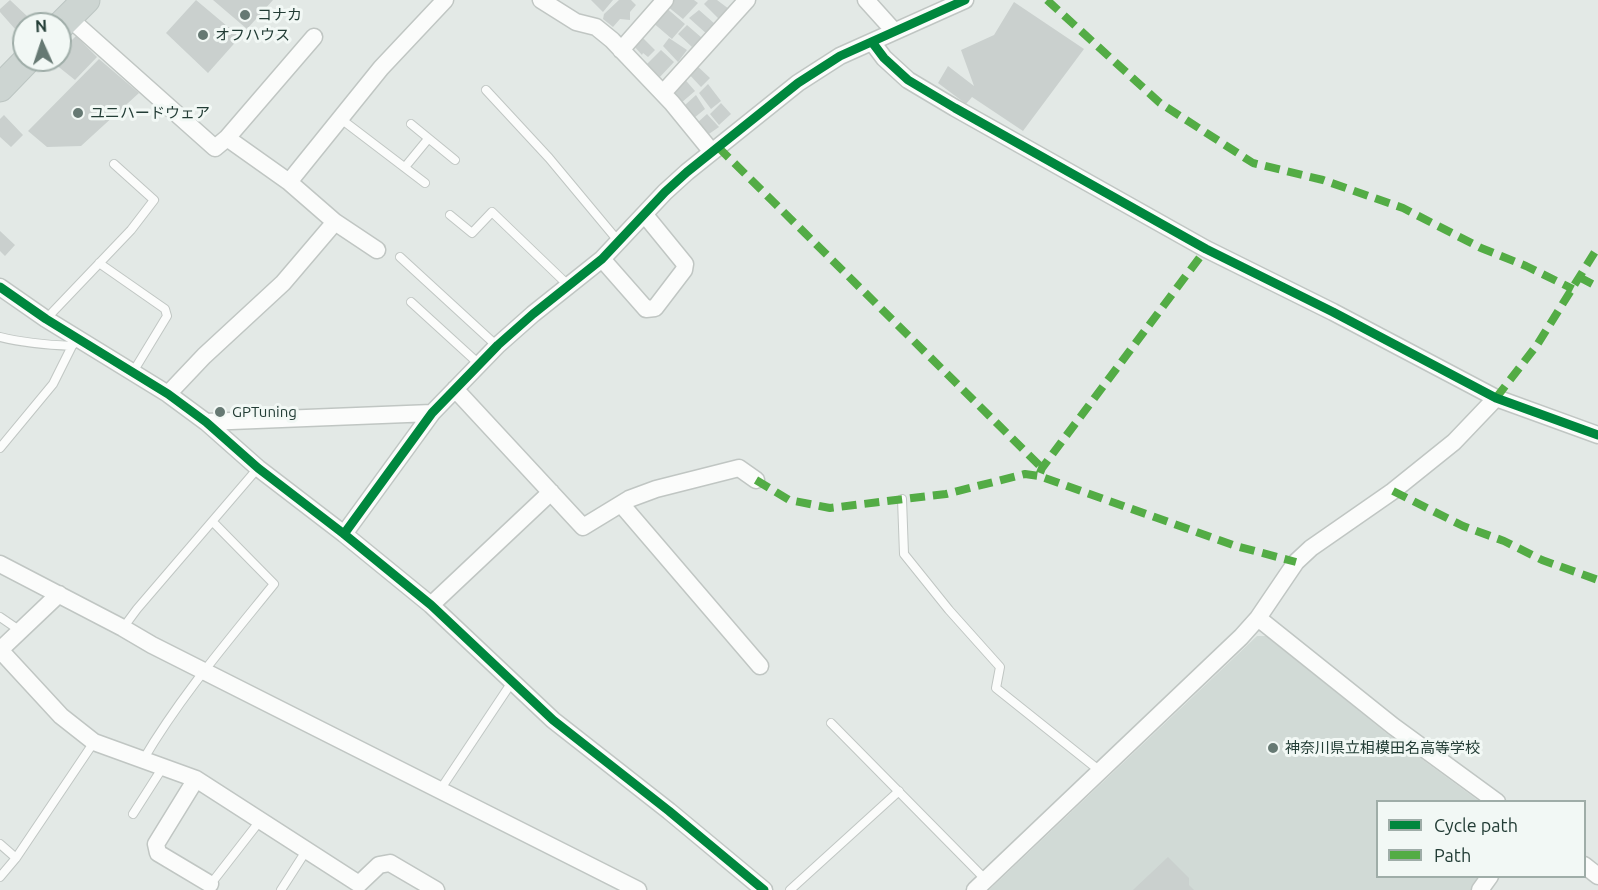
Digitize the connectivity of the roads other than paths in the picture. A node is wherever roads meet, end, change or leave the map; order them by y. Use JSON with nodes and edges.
{"nodes":[{"id":1,"x":445,"y":0,"type":"edge"},
{"id":2,"x":541,"y":0,"type":"edge"},
{"id":3,"x":665,"y":0,"type":"edge"},
{"id":4,"x":747,"y":0,"type":"edge"},
{"id":5,"x":866,"y":0,"type":"edge"},
{"id":6,"x":965,"y":0,"type":"edge"},
{"id":7,"x":72,"y":15,"type":"edge"},
{"id":8,"x":894,"y":31,"type":"junction"},
{"id":9,"x":314,"y":37,"type":"dead end"},
{"id":10,"x":872,"y":42,"type":"junction"},
{"id":11,"x":621,"y":50,"type":"junction"},
{"id":12,"x":15,"y":72,"type":"edge"},
{"id":13,"x":0,"y":88,"type":"edge"},
{"id":14,"x":486,"y":90,"type":"dead end"},
{"id":15,"x":663,"y":93,"type":"junction"},
{"id":16,"x":341,"y":119,"type":"junction"},
{"id":17,"x":411,"y":124,"type":"dead end"},
{"id":18,"x":227,"y":138,"type":"junction"},
{"id":19,"x":428,"y":139,"type":"junction"},
{"id":20,"x":712,"y":152,"type":"junction"},
{"id":21,"x":455,"y":160,"type":"dead end"},
{"id":22,"x":114,"y":164,"type":"dead end"},
{"id":23,"x":405,"y":167,"type":"junction"},
{"id":24,"x":289,"y":182,"type":"junction"},
{"id":25,"x":425,"y":183,"type":"dead end"},
{"id":26,"x":450,"y":215,"type":"dead end"},
{"id":27,"x":645,"y":215,"type":"junction"},
{"id":28,"x":335,"y":222,"type":"junction"},
{"id":29,"x":620,"y":242,"type":"junction"},
{"id":30,"x":377,"y":250,"type":"dead end"},
{"id":31,"x":399,"y":258,"type":"dead end"},
{"id":32,"x":603,"y":259,"type":"junction"},
{"id":33,"x":99,"y":262,"type":"junction"},
{"id":34,"x":568,"y":285,"type":"junction"},
{"id":35,"x":0,"y":287,"type":"edge"},
{"id":36,"x":411,"y":302,"type":"dead end"},
{"id":37,"x":46,"y":319,"type":"junction"},
{"id":38,"x":0,"y":337,"type":"edge"},
{"id":39,"x":75,"y":342,"type":"junction"},
{"id":40,"x":497,"y":346,"type":"junction"},
{"id":41,"x":479,"y":364,"type":"junction"},
{"id":42,"x":133,"y":372,"type":"junction"},
{"id":43,"x":455,"y":389,"type":"junction"},
{"id":44,"x":168,"y":394,"type":"junction"},
{"id":45,"x":1496,"y":398,"type":"junction"},
{"id":46,"x":432,"y":413,"type":"junction"},
{"id":47,"x":206,"y":422,"type":"junction"},
{"id":48,"x":1598,"y":435,"type":"edge"},
{"id":49,"x":0,"y":448,"type":"edge"},
{"id":50,"x":258,"y":468,"type":"junction"},
{"id":51,"x":756,"y":480,"type":"dead end"},
{"id":52,"x":551,"y":492,"type":"junction"},
{"id":53,"x":902,"y":499,"type":"dead end"},
{"id":54,"x":621,"y":504,"type":"junction"},
{"id":55,"x":213,"y":522,"type":"junction"},
{"id":56,"x":344,"y":534,"type":"junction"},
{"id":57,"x":0,"y":564,"type":"edge"},
{"id":58,"x":58,"y":594,"type":"junction"},
{"id":59,"x":431,"y":605,"type":"junction"},
{"id":60,"x":0,"y":617,"type":"edge"},
{"id":61,"x":1258,"y":618,"type":"junction"},
{"id":62,"x":123,"y":628,"type":"junction"},
{"id":63,"x":19,"y":630,"type":"junction"},
{"id":64,"x":0,"y":650,"type":"edge"},
{"id":65,"x":760,"y":666,"type":"dead end"},
{"id":66,"x":203,"y":671,"type":"junction"},
{"id":67,"x":512,"y":682,"type":"junction"},
{"id":68,"x":831,"y":723,"type":"dead end"},
{"id":69,"x":94,"y":742,"type":"junction"},
{"id":70,"x":142,"y":760,"type":"junction"},
{"id":71,"x":163,"y":766,"type":"junction"},
{"id":72,"x":1100,"y":771,"type":"junction"},
{"id":73,"x":196,"y":780,"type":"junction"},
{"id":74,"x":440,"y":790,"type":"junction"},
{"id":75,"x":899,"y":790,"type":"junction"},
{"id":76,"x":1496,"y":800,"type":"edge"},
{"id":77,"x":133,"y":814,"type":"dead end"},
{"id":78,"x":259,"y":822,"type":"junction"},
{"id":79,"x":0,"y":844,"type":"edge"},
{"id":80,"x":306,"y":851,"type":"junction"},
{"id":81,"x":16,"y":858,"type":"junction"},
{"id":82,"x":1586,"y":867,"type":"edge"},
{"id":83,"x":1598,"y":876,"type":"edge"},
{"id":84,"x":0,"y":877,"type":"edge"},
{"id":85,"x":980,"y":885,"type":"edge"},
{"id":86,"x":208,"y":887,"type":"edge"},
{"id":87,"x":360,"y":887,"type":"edge"},
{"id":88,"x":281,"y":890,"type":"edge"},
{"id":89,"x":436,"y":890,"type":"edge"},
{"id":90,"x":638,"y":890,"type":"edge"},
{"id":91,"x":764,"y":890,"type":"edge"},
{"id":92,"x":790,"y":890,"type":"edge"}],
"edges":[{"from":1,"to":16,"type":"street"},
{"from":2,"to":11,"type":"street"},
{"from":3,"to":11,"type":"street"},
{"from":4,"to":15,"type":"street"},
{"from":5,"to":8,"type":"street"},
{"from":6,"to":8,"type":"street"},
{"from":7,"to":18,"type":"street"},
{"from":8,"to":10,"type":"street"},
{"from":9,"to":18,"type":"street"},
{"from":10,"to":20,"type":"street"},
{"from":10,"to":45,"type":"street"},
{"from":11,"to":15,"type":"street"},
{"from":12,"to":13,"type":"main road"},
{"from":14,"to":29,"type":"lane"},
{"from":15,"to":20,"type":"street"},
{"from":16,"to":23,"type":"lane"},
{"from":16,"to":24,"type":"street"},
{"from":17,"to":19,"type":"lane"},
{"from":18,"to":24,"type":"street"},
{"from":19,"to":21,"type":"lane"},
{"from":19,"to":23,"type":"lane"},
{"from":20,"to":27,"type":"street"},
{"from":22,"to":33,"type":"lane"},
{"from":23,"to":25,"type":"lane"},
{"from":24,"to":28,"type":"street"},
{"from":26,"to":34,"type":"lane"},
{"from":27,"to":29,"type":"street"},
{"from":27,"to":32,"type":"street"},
{"from":28,"to":30,"type":"street"},
{"from":28,"to":44,"type":"street"},
{"from":29,"to":32,"type":"street"},
{"from":31,"to":40,"type":"lane"},
{"from":32,"to":34,"type":"street"},
{"from":33,"to":37,"type":"lane"},
{"from":33,"to":42,"type":"lane"},
{"from":34,"to":40,"type":"street"},
{"from":35,"to":37,"type":"street"},
{"from":36,"to":41,"type":"lane"},
{"from":37,"to":39,"type":"street"},
{"from":38,"to":39,"type":"lane"},
{"from":39,"to":42,"type":"street"},
{"from":39,"to":49,"type":"lane"},
{"from":40,"to":41,"type":"street"},
{"from":41,"to":43,"type":"street"},
{"from":42,"to":44,"type":"street"},
{"from":43,"to":46,"type":"street"},
{"from":43,"to":52,"type":"street"},
{"from":44,"to":47,"type":"street"},
{"from":45,"to":48,"type":"street"},
{"from":45,"to":61,"type":"street"},
{"from":46,"to":47,"type":"street"},
{"from":46,"to":56,"type":"street"},
{"from":47,"to":50,"type":"street"},
{"from":50,"to":55,"type":"lane"},
{"from":50,"to":56,"type":"street"},
{"from":51,"to":54,"type":"street"},
{"from":52,"to":54,"type":"street"},
{"from":52,"to":59,"type":"street"},
{"from":53,"to":72,"type":"lane"},
{"from":54,"to":65,"type":"street"},
{"from":55,"to":62,"type":"lane"},
{"from":55,"to":66,"type":"lane"},
{"from":56,"to":59,"type":"street"},
{"from":57,"to":58,"type":"street"},
{"from":58,"to":62,"type":"street"},
{"from":58,"to":63,"type":"street"},
{"from":59,"to":67,"type":"street"},
{"from":60,"to":63,"type":"lane"},
{"from":61,"to":72,"type":"street"},
{"from":61,"to":76,"type":"street"},
{"from":62,"to":66,"type":"street"},
{"from":63,"to":64,"type":"street"},
{"from":64,"to":69,"type":"street"},
{"from":66,"to":70,"type":"lane"},
{"from":66,"to":74,"type":"street"},
{"from":67,"to":74,"type":"lane"},
{"from":67,"to":91,"type":"street"},
{"from":68,"to":75,"type":"lane"},
{"from":69,"to":70,"type":"street"},
{"from":69,"to":81,"type":"lane"},
{"from":70,"to":71,"type":"street"},
{"from":71,"to":73,"type":"street"},
{"from":71,"to":77,"type":"lane"},
{"from":72,"to":85,"type":"street"},
{"from":73,"to":78,"type":"street"},
{"from":73,"to":86,"type":"street"},
{"from":74,"to":90,"type":"street"},
{"from":75,"to":85,"type":"lane"},
{"from":75,"to":92,"type":"lane"},
{"from":78,"to":80,"type":"street"},
{"from":78,"to":86,"type":"lane"},
{"from":79,"to":81,"type":"lane"},
{"from":80,"to":87,"type":"street"},
{"from":80,"to":88,"type":"lane"},
{"from":81,"to":84,"type":"lane"},
{"from":82,"to":83,"type":"street"},
{"from":87,"to":89,"type":"street"}]}
